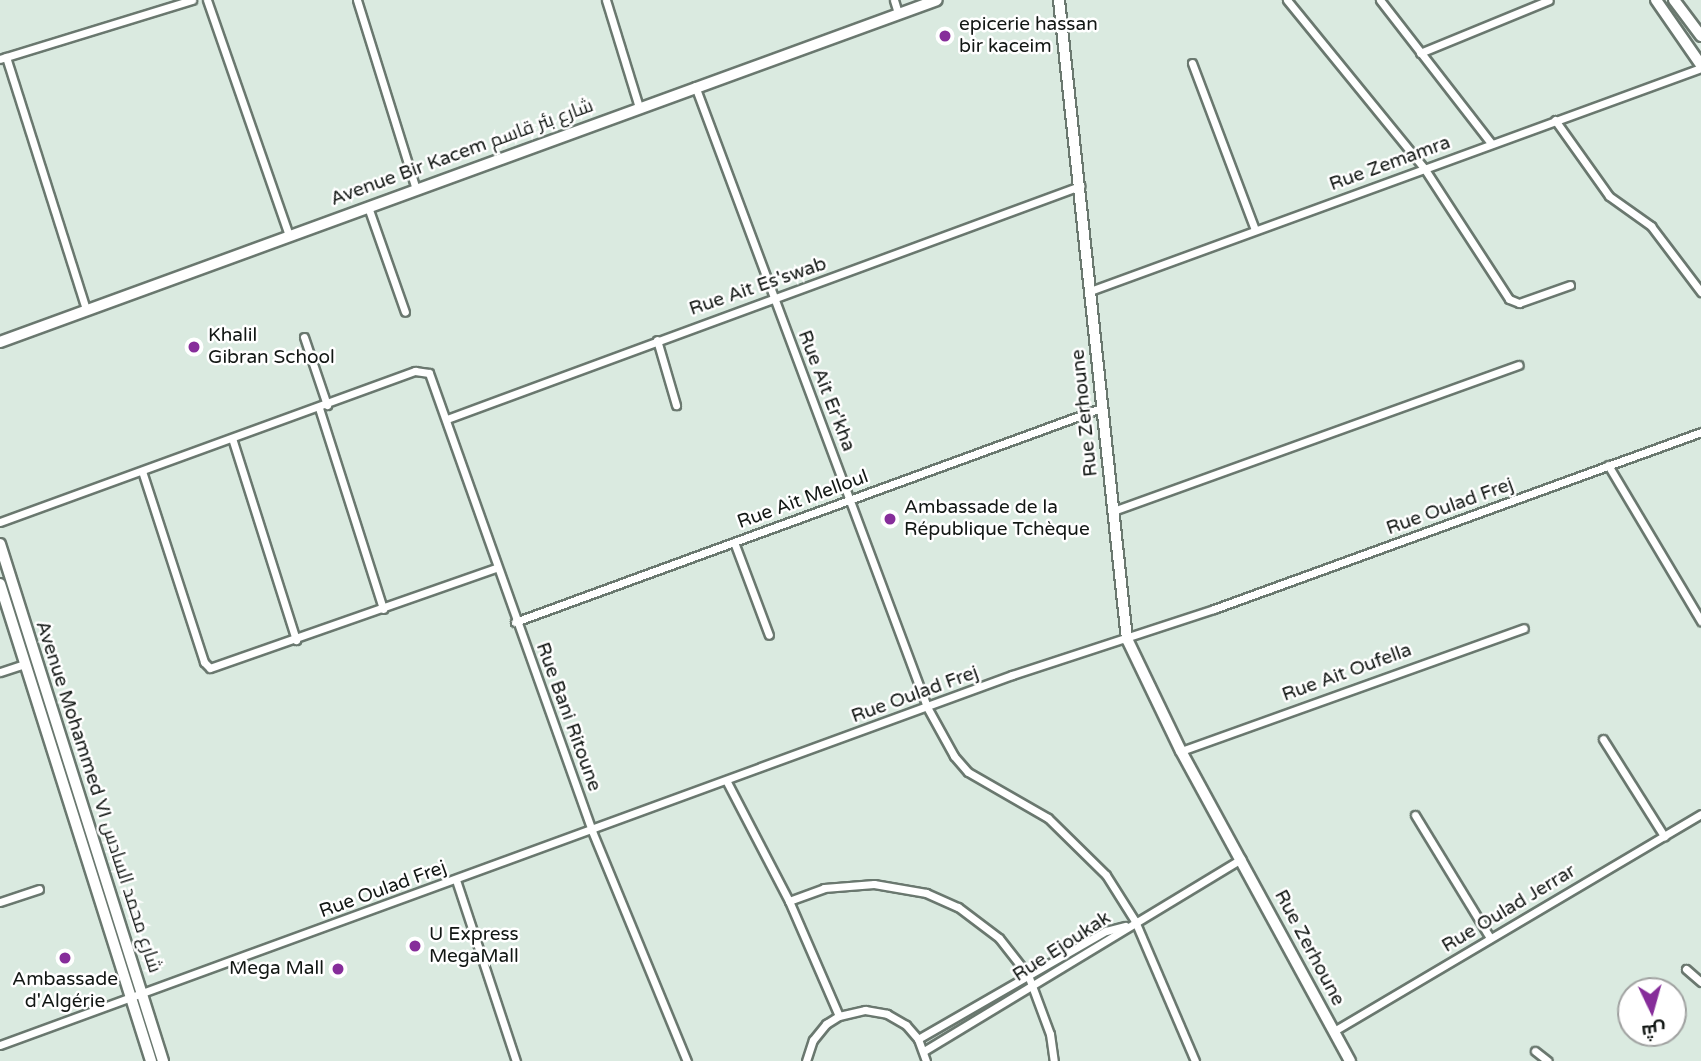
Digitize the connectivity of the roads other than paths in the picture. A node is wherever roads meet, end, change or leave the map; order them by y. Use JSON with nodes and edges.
{"nodes":[{"id":1,"x":192,"y":0,"type":"edge"},
{"id":2,"x":207,"y":0,"type":"edge"},
{"id":3,"x":358,"y":0,"type":"edge"},
{"id":4,"x":606,"y":0,"type":"edge"},
{"id":5,"x":894,"y":0,"type":"edge"},
{"id":6,"x":937,"y":0,"type":"edge"},
{"id":7,"x":1059,"y":0,"type":"edge"},
{"id":8,"x":1287,"y":0,"type":"edge"},
{"id":9,"x":1380,"y":0,"type":"edge"},
{"id":10,"x":1549,"y":0,"type":"edge"},
{"id":11,"x":1656,"y":0,"type":"edge"},
{"id":12,"x":1674,"y":0,"type":"edge"},
{"id":13,"x":898,"y":13,"type":"junction"},
{"id":14,"x":1701,"y":36,"type":"edge"},
{"id":15,"x":1420,"y":53,"type":"junction"},
{"id":16,"x":3,"y":58,"type":"edge"},
{"id":17,"x":1192,"y":63,"type":"dead end"},
{"id":18,"x":1701,"y":66,"type":"edge"},
{"id":19,"x":695,"y":86,"type":"junction"},
{"id":20,"x":639,"y":107,"type":"junction"},
{"id":21,"x":1555,"y":120,"type":"junction"},
{"id":22,"x":1491,"y":143,"type":"junction"},
{"id":23,"x":1424,"y":168,"type":"junction"},
{"id":24,"x":1080,"y":186,"type":"junction"},
{"id":25,"x":416,"y":188,"type":"junction"},
{"id":26,"x":368,"y":207,"type":"junction"},
{"id":27,"x":1255,"y":230,"type":"junction"},
{"id":28,"x":289,"y":236,"type":"junction"},
{"id":29,"x":1570,"y":285,"type":"dead end"},
{"id":30,"x":1090,"y":291,"type":"junction"},
{"id":31,"x":1701,"y":292,"type":"edge"},
{"id":32,"x":774,"y":299,"type":"junction"},
{"id":33,"x":86,"y":309,"type":"junction"},
{"id":34,"x":405,"y":312,"type":"dead end"},
{"id":35,"x":304,"y":337,"type":"dead end"},
{"id":36,"x":657,"y":340,"type":"junction"},
{"id":37,"x":0,"y":342,"type":"edge"},
{"id":38,"x":1519,"y":365,"type":"dead end"},
{"id":39,"x":676,"y":405,"type":"dead end"},
{"id":40,"x":323,"y":406,"type":"junction"},
{"id":41,"x":1101,"y":408,"type":"junction"},
{"id":42,"x":447,"y":419,"type":"junction"},
{"id":43,"x":1701,"y":432,"type":"edge"},
{"id":44,"x":232,"y":438,"type":"junction"},
{"id":45,"x":1608,"y":466,"type":"junction"},
{"id":46,"x":142,"y":471,"type":"junction"},
{"id":47,"x":849,"y":500,"type":"junction"},
{"id":48,"x":1113,"y":511,"type":"junction"},
{"id":49,"x":0,"y":522,"type":"edge"},
{"id":50,"x":734,"y":542,"type":"junction"},
{"id":51,"x":0,"y":544,"type":"edge"},
{"id":52,"x":496,"y":568,"type":"junction"},
{"id":53,"x":0,"y":584,"type":"edge"},
{"id":54,"x":383,"y":609,"type":"junction"},
{"id":55,"x":1701,"y":621,"type":"edge"},
{"id":56,"x":515,"y":622,"type":"junction"},
{"id":57,"x":1524,"y":628,"type":"dead end"},
{"id":58,"x":769,"y":635,"type":"dead end"},
{"id":59,"x":1127,"y":639,"type":"junction"},
{"id":60,"x":296,"y":640,"type":"junction"},
{"id":61,"x":26,"y":664,"type":"junction"},
{"id":62,"x":0,"y":673,"type":"edge"},
{"id":63,"x":926,"y":707,"type":"junction"},
{"id":64,"x":1603,"y":739,"type":"dead end"},
{"id":65,"x":1181,"y":751,"type":"junction"},
{"id":66,"x":727,"y":782,"type":"junction"},
{"id":67,"x":1701,"y":814,"type":"edge"},
{"id":68,"x":1415,"y":815,"type":"dead end"},
{"id":69,"x":592,"y":831,"type":"junction"},
{"id":70,"x":1664,"y":836,"type":"junction"},
{"id":71,"x":1241,"y":859,"type":"junction"},
{"id":72,"x":456,"y":880,"type":"junction"},
{"id":73,"x":39,"y":889,"type":"dead end"},
{"id":74,"x":789,"y":901,"type":"junction"},
{"id":75,"x":0,"y":902,"type":"edge"},
{"id":76,"x":1135,"y":921,"type":"junction"},
{"id":77,"x":1126,"y":926,"type":"junction"},
{"id":78,"x":1490,"y":938,"type":"junction"},
{"id":79,"x":1686,"y":969,"type":"dead end"},
{"id":80,"x":1028,"y":975,"type":"junction"},
{"id":81,"x":1701,"y":982,"type":"edge"},
{"id":82,"x":1033,"y":985,"type":"junction"},
{"id":83,"x":136,"y":996,"type":"junction"},
{"id":84,"x":839,"y":1016,"type":"junction"},
{"id":85,"x":1334,"y":1031,"type":"junction"},
{"id":86,"x":918,"y":1039,"type":"junction"},
{"id":87,"x":0,"y":1045,"type":"edge"},
{"id":88,"x":924,"y":1051,"type":"junction"},
{"id":89,"x":1535,"y":1051,"type":"dead end"},
{"id":90,"x":151,"y":1061,"type":"edge"},
{"id":91,"x":163,"y":1061,"type":"edge"},
{"id":92,"x":516,"y":1061,"type":"edge"},
{"id":93,"x":687,"y":1061,"type":"edge"},
{"id":94,"x":806,"y":1061,"type":"edge"},
{"id":95,"x":926,"y":1061,"type":"edge"},
{"id":96,"x":1054,"y":1061,"type":"edge"},
{"id":97,"x":1195,"y":1061,"type":"edge"},
{"id":98,"x":1350,"y":1061,"type":"edge"},
{"id":99,"x":1548,"y":1061,"type":"edge"}],
"edges":[{"from":1,"to":16,"type":"street"},
{"from":2,"to":28,"type":"street"},
{"from":3,"to":25,"type":"street"},
{"from":4,"to":20,"type":"street"},
{"from":5,"to":13,"type":"street"},
{"from":6,"to":13,"type":"street","name":"Avenue Bir Kacem شارع بئر قاسم"},
{"from":7,"to":24,"type":"street","name":"Rue Zerhoune"},
{"from":8,"to":23,"type":"street"},
{"from":9,"to":15,"type":"street"},
{"from":10,"to":15,"type":"street"},
{"from":11,"to":18,"type":"street"},
{"from":12,"to":14,"type":"street"},
{"from":13,"to":19,"type":"street","name":"Avenue Bir Kacem شارع بئر قاسم"},
{"from":15,"to":22,"type":"street"},
{"from":16,"to":33,"type":"street"},
{"from":17,"to":27,"type":"street"},
{"from":18,"to":21,"type":"street","name":"Rue Zemamra"},
{"from":19,"to":20,"type":"street","name":"Avenue Bir Kacem شارع بئر قاسم"},
{"from":19,"to":32,"type":"street","name":"Rue Ait Er'kha"},
{"from":20,"to":25,"type":"street","name":"Avenue Bir Kacem شارع بئر قاسم"},
{"from":21,"to":22,"type":"street","name":"Rue Zemamra"},
{"from":21,"to":31,"type":"street"},
{"from":22,"to":23,"type":"street","name":"Rue Zemamra"},
{"from":23,"to":27,"type":"street","name":"Rue Zemamra"},
{"from":23,"to":29,"type":"street"},
{"from":24,"to":30,"type":"street","name":"Rue Zerhoune"},
{"from":24,"to":32,"type":"street","name":"Rue Ait Es'swab"},
{"from":25,"to":26,"type":"street","name":"Avenue Bir Kacem شارع بئر قاسم"},
{"from":26,"to":28,"type":"street","name":"Avenue Bir Kacem شارع بئر قاسم"},
{"from":26,"to":34,"type":"street"},
{"from":27,"to":30,"type":"street","name":"Rue Zemamra"},
{"from":28,"to":33,"type":"street","name":"Avenue Bir Kacem شارع بئر قاسم"},
{"from":30,"to":41,"type":"street","name":"Rue Zerhoune"},
{"from":32,"to":36,"type":"street","name":"Rue Ait Es'swab"},
{"from":32,"to":47,"type":"street","name":"Rue Ait Er'kha"},
{"from":33,"to":37,"type":"street","name":"Avenue Bir Kacem شارع بئر قاسم"},
{"from":35,"to":40,"type":"street"},
{"from":36,"to":39,"type":"street"},
{"from":36,"to":42,"type":"street","name":"Rue Ait Es'swab"},
{"from":38,"to":48,"type":"street"},
{"from":40,"to":42,"type":"street","name":"Rue Bani Ritoune"},
{"from":40,"to":44,"type":"street"},
{"from":40,"to":54,"type":"street"},
{"from":41,"to":47,"type":"street","name":"Rue Ait Melloul"},
{"from":41,"to":48,"type":"street","name":"Rue Zerhoune"},
{"from":42,"to":52,"type":"street","name":"Rue Bani Ritoune"},
{"from":43,"to":45,"type":"street","name":"Rue Oulad Frej"},
{"from":44,"to":46,"type":"street"},
{"from":44,"to":60,"type":"street"},
{"from":45,"to":55,"type":"street"},
{"from":45,"to":59,"type":"street","name":"Rue Oulad Frej"},
{"from":46,"to":49,"type":"street"},
{"from":46,"to":60,"type":"street"},
{"from":47,"to":50,"type":"street","name":"Rue Ait Melloul"},
{"from":47,"to":63,"type":"street","name":"Rue Ait Er'kha"},
{"from":48,"to":59,"type":"street","name":"Rue Zerhoune"},
{"from":50,"to":56,"type":"street","name":"Rue Ait Melloul"},
{"from":50,"to":58,"type":"street"},
{"from":51,"to":83,"type":"street","name":"Avenue Mohammed VI شارع محمد السادس"},
{"from":52,"to":54,"type":"street"},
{"from":52,"to":56,"type":"street","name":"Rue Bani Ritoune"},
{"from":53,"to":61,"type":"street","name":"Avenue Mohammed VI شارع محمد السادس"},
{"from":54,"to":60,"type":"street"},
{"from":56,"to":69,"type":"street","name":"Rue Bani Ritoune"},
{"from":57,"to":65,"type":"street","name":"Rue Ait Oufella"},
{"from":59,"to":63,"type":"street","name":"Rue Oulad Frej"},
{"from":59,"to":65,"type":"street","name":"Rue Zerhoune"},
{"from":61,"to":62,"type":"street"},
{"from":61,"to":83,"type":"street","name":"Avenue Mohammed VI شارع محمد السادس"},
{"from":63,"to":66,"type":"street","name":"Rue Oulad Frej"},
{"from":63,"to":76,"type":"street","name":"Rue Ait Er'kha"},
{"from":64,"to":70,"type":"street"},
{"from":65,"to":71,"type":"street","name":"Rue Zerhoune"},
{"from":66,"to":69,"type":"street","name":"Rue Oulad Frej"},
{"from":66,"to":74,"type":"street"},
{"from":67,"to":70,"type":"street","name":"Rue Oulad Jerrar"},
{"from":68,"to":78,"type":"street"},
{"from":69,"to":72,"type":"street","name":"Rue Oulad Frej"},
{"from":69,"to":93,"type":"street","name":"Rue Bani Ritoune"},
{"from":70,"to":78,"type":"street","name":"Rue Oulad Jerrar"},
{"from":71,"to":76,"type":"street","name":"Rue Ejoukak"},
{"from":71,"to":85,"type":"street","name":"Rue Zerhoune"},
{"from":72,"to":83,"type":"street","name":"Rue Oulad Frej"},
{"from":72,"to":92,"type":"street"},
{"from":73,"to":75,"type":"street"},
{"from":74,"to":80,"type":"street"},
{"from":74,"to":84,"type":"street"},
{"from":76,"to":77,"type":"street","name":"Rue Ejoukak"},
{"from":76,"to":97,"type":"street","name":"Rue Ait Er'kha"},
{"from":77,"to":80,"type":"street","name":"Rue Ejoukak"},
{"from":77,"to":82,"type":"street","name":"Rue Ejoukak"},
{"from":78,"to":85,"type":"street","name":"Rue Oulad Jerrar"},
{"from":79,"to":81,"type":"street"},
{"from":80,"to":82,"type":"street"},
{"from":80,"to":86,"type":"street","name":"Rue Ejoukak"},
{"from":82,"to":88,"type":"street","name":"Rue Ejoukak"},
{"from":82,"to":96,"type":"street"},
{"from":83,"to":87,"type":"street","name":"Rue Oulad Frej"},
{"from":83,"to":90,"type":"street","name":"Avenue Mohammed VI شارع محمد السادس"},
{"from":83,"to":91,"type":"street","name":"Avenue Mohammed VI شارع محمد السادس"},
{"from":84,"to":86,"type":"street"},
{"from":84,"to":94,"type":"street"},
{"from":85,"to":98,"type":"street","name":"Rue Zerhoune"},
{"from":86,"to":88,"type":"street"},
{"from":88,"to":95,"type":"street"},
{"from":89,"to":99,"type":"street"}]}
